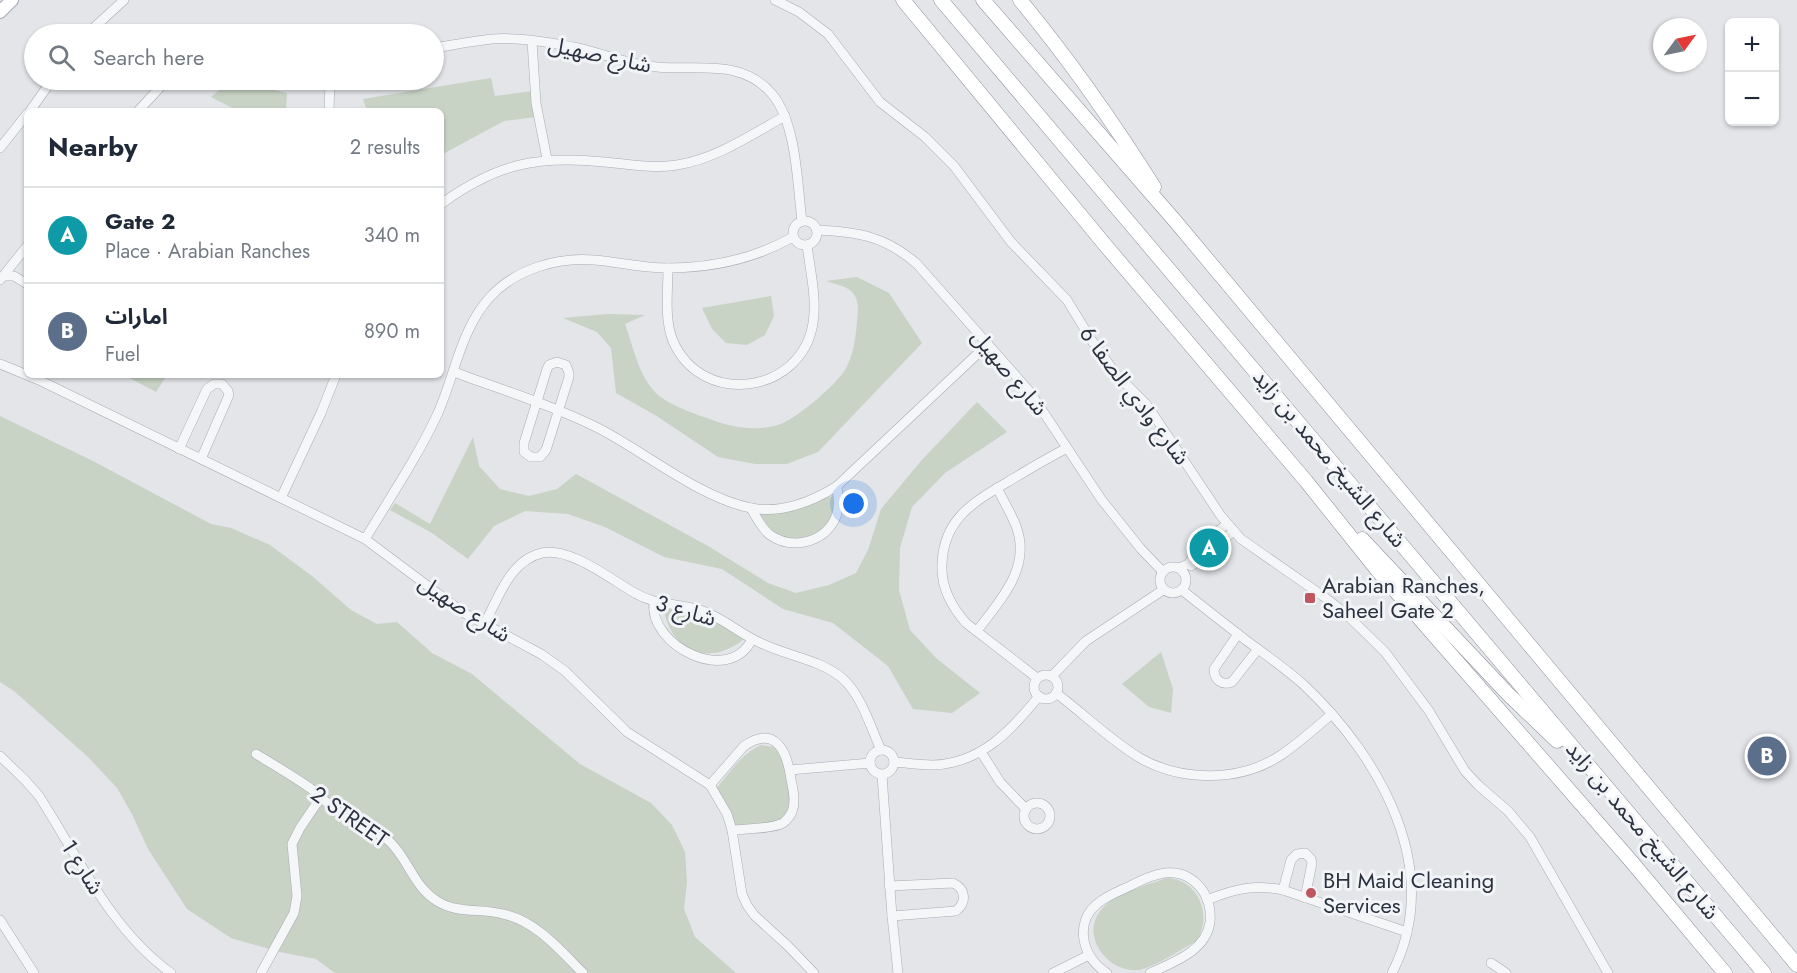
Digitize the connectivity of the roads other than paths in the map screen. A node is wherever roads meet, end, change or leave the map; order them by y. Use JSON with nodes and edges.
{"nodes":[{"id":1,"x":12,"y":0,"type":"edge"},
{"id":2,"x":124,"y":0,"type":"edge"},
{"id":3,"x":775,"y":0,"type":"edge"},
{"id":4,"x":895,"y":0,"type":"edge"},
{"id":5,"x":903,"y":0,"type":"edge"},
{"id":6,"x":941,"y":0,"type":"edge"},
{"id":7,"x":983,"y":0,"type":"edge"},
{"id":8,"x":1020,"y":0,"type":"edge"},
{"id":9,"x":0,"y":12,"type":"edge"},
{"id":10,"x":98,"y":24,"type":"edge"},
{"id":11,"x":925,"y":26,"type":"junction"},
{"id":12,"x":532,"y":41,"type":"junction"},
{"id":13,"x":444,"y":46,"type":"edge"},
{"id":14,"x":45,"y":90,"type":"edge"},
{"id":15,"x":158,"y":90,"type":"edge"},
{"id":16,"x":330,"y":90,"type":"edge"},
{"id":17,"x":32,"y":108,"type":"edge"},
{"id":18,"x":141,"y":108,"type":"edge"},
{"id":19,"x":329,"y":108,"type":"edge"},
{"id":20,"x":785,"y":116,"type":"junction"},
{"id":21,"x":24,"y":118,"type":"edge"},
{"id":22,"x":0,"y":148,"type":"edge"},
{"id":23,"x":548,"y":159,"type":"junction"},
{"id":24,"x":444,"y":202,"type":"edge"},
{"id":25,"x":802,"y":221,"type":"junction"},
{"id":26,"x":1176,"y":222,"type":"junction"},
{"id":27,"x":817,"y":230,"type":"junction"},
{"id":28,"x":793,"y":237,"type":"junction"},
{"id":29,"x":807,"y":245,"type":"junction"},
{"id":30,"x":24,"y":250,"type":"edge"},
{"id":31,"x":668,"y":268,"type":"junction"},
{"id":32,"x":2,"y":278,"type":"edge"},
{"id":33,"x":24,"y":282,"type":"edge"},
{"id":34,"x":988,"y":344,"type":"junction"},
{"id":35,"x":0,"y":364,"type":"edge"},
{"id":36,"x":454,"y":372,"type":"junction"},
{"id":37,"x":24,"y":374,"type":"edge"},
{"id":38,"x":34,"y":378,"type":"edge"},
{"id":39,"x":335,"y":378,"type":"edge"},
{"id":40,"x":536,"y":403,"type":"junction"},
{"id":41,"x":558,"y":410,"type":"junction"},
{"id":42,"x":1067,"y":447,"type":"junction"},
{"id":43,"x":179,"y":449,"type":"junction"},
{"id":44,"x":201,"y":459,"type":"junction"},
{"id":45,"x":1306,"y":481,"type":"junction"},
{"id":46,"x":837,"y":486,"type":"junction"},
{"id":47,"x":996,"y":488,"type":"junction"},
{"id":48,"x":281,"y":498,"type":"junction"},
{"id":49,"x":751,"y":508,"type":"junction"},
{"id":50,"x":1230,"y":528,"type":"junction"},
{"id":51,"x":365,"y":539,"type":"junction"},
{"id":52,"x":1163,"y":572,"type":"junction"},
{"id":53,"x":1182,"y":572,"type":"junction"},
{"id":54,"x":1163,"y":590,"type":"junction"},
{"id":55,"x":1182,"y":590,"type":"junction"},
{"id":56,"x":654,"y":602,"type":"junction"},
{"id":57,"x":484,"y":625,"type":"junction"},
{"id":58,"x":977,"y":631,"type":"junction"},
{"id":59,"x":1238,"y":634,"type":"junction"},
{"id":60,"x":752,"y":639,"type":"junction"},
{"id":61,"x":1258,"y":649,"type":"junction"},
{"id":62,"x":1052,"y":676,"type":"junction"},
{"id":63,"x":1037,"y":678,"type":"junction"},
{"id":64,"x":1056,"y":693,"type":"junction"},
{"id":65,"x":1039,"y":696,"type":"junction"},
{"id":66,"x":1332,"y":714,"type":"junction"},
{"id":67,"x":881,"y":750,"type":"junction"},
{"id":68,"x":981,"y":752,"type":"junction"},
{"id":69,"x":256,"y":754,"type":"dead end"},
{"id":70,"x":0,"y":756,"type":"edge"},
{"id":71,"x":894,"y":762,"type":"junction"},
{"id":72,"x":870,"y":763,"type":"junction"},
{"id":73,"x":790,"y":770,"type":"junction"},
{"id":74,"x":882,"y":775,"type":"junction"},
{"id":75,"x":1600,"y":782,"type":"junction"},
{"id":76,"x":710,"y":785,"type":"junction"},
{"id":77,"x":321,"y":797,"type":"junction"},
{"id":78,"x":1026,"y":809,"type":"dead end"},
{"id":79,"x":732,"y":830,"type":"junction"},
{"id":80,"x":889,"y":886,"type":"junction"},
{"id":81,"x":1283,"y":890,"type":"junction"},
{"id":82,"x":1305,"y":898,"type":"junction"},
{"id":83,"x":1207,"y":900,"type":"junction"},
{"id":84,"x":892,"y":916,"type":"junction"},
{"id":85,"x":0,"y":920,"type":"edge"},
{"id":86,"x":1407,"y":932,"type":"junction"},
{"id":87,"x":1089,"y":955,"type":"junction"},
{"id":88,"x":1491,"y":963,"type":"dead end"},
{"id":89,"x":1797,"y":965,"type":"edge"},
{"id":90,"x":1164,"y":970,"type":"edge"},
{"id":91,"x":34,"y":973,"type":"edge"},
{"id":92,"x":171,"y":973,"type":"edge"},
{"id":93,"x":261,"y":973,"type":"edge"},
{"id":94,"x":582,"y":973,"type":"edge"},
{"id":95,"x":814,"y":973,"type":"edge"},
{"id":96,"x":898,"y":973,"type":"edge"},
{"id":97,"x":1053,"y":973,"type":"edge"},
{"id":98,"x":1107,"y":973,"type":"edge"},
{"id":99,"x":1150,"y":973,"type":"edge"},
{"id":100,"x":1392,"y":973,"type":"edge"},
{"id":101,"x":1506,"y":973,"type":"edge"},
{"id":102,"x":1608,"y":973,"type":"edge"},
{"id":103,"x":1725,"y":973,"type":"edge"},
{"id":104,"x":1764,"y":973,"type":"edge"}],
"edges":[{"from":1,"to":9,"type":"main road"},
{"from":2,"to":10,"type":"street"},
{"from":3,"to":50,"type":"street","name":"شارع وادي الصفا 6"},
{"from":4,"to":11,"type":"highway"},
{"from":5,"to":11,"type":"highway"},
{"from":6,"to":75,"type":"highway","name":"شارع الشيخ محمد بن زايد"},
{"from":7,"to":26,"type":"highway","name":"شارع الشيخ محمد بن زايد"},
{"from":8,"to":26,"type":"highway"},
{"from":11,"to":45,"type":"highway"},
{"from":12,"to":13,"type":"street","name":"شارع صهيل"},
{"from":12,"to":20,"type":"street","name":"شارع صهيل"},
{"from":12,"to":23,"type":"street"},
{"from":14,"to":17,"type":"street"},
{"from":15,"to":18,"type":"street"},
{"from":16,"to":19,"type":"street"},
{"from":20,"to":23,"type":"street"},
{"from":20,"to":25,"type":"street","name":"شارع صهيل"},
{"from":21,"to":22,"type":"street"},
{"from":23,"to":24,"type":"street"},
{"from":25,"to":27,"type":"street"},
{"from":25,"to":28,"type":"street"},
{"from":26,"to":89,"type":"highway","name":"شارع الشيخ محمد بن زايد"},
{"from":27,"to":29,"type":"street"},
{"from":27,"to":34,"type":"street","name":"شارع صهيل"},
{"from":28,"to":29,"type":"street"},
{"from":28,"to":31,"type":"street"},
{"from":29,"to":31,"type":"street"},
{"from":30,"to":32,"type":"street"},
{"from":31,"to":36,"type":"street"},
{"from":32,"to":33,"type":"street"},
{"from":34,"to":42,"type":"street","name":"شارع صهيل"},
{"from":34,"to":46,"type":"street"},
{"from":35,"to":37,"type":"street","name":"شارع صهيل"},
{"from":36,"to":40,"type":"street"},
{"from":36,"to":51,"type":"street"},
{"from":38,"to":43,"type":"street","name":"شارع صهيل"},
{"from":39,"to":48,"type":"street"},
{"from":40,"to":41,"type":"street"},
{"from":40,"to":41,"type":"street"},
{"from":40,"to":41,"type":"street"},
{"from":41,"to":49,"type":"street"},
{"from":42,"to":47,"type":"street"},
{"from":42,"to":52,"type":"street","name":"شارع صهيل"},
{"from":43,"to":44,"type":"street","name":"شارع صهيل"},
{"from":43,"to":44,"type":"street"},
{"from":44,"to":48,"type":"street","name":"شارع صهيل"},
{"from":45,"to":75,"type":"highway"},
{"from":45,"to":103,"type":"highway"},
{"from":46,"to":49,"type":"street"},
{"from":46,"to":49,"type":"street"},
{"from":47,"to":58,"type":"street"},
{"from":47,"to":58,"type":"street"},
{"from":48,"to":51,"type":"street","name":"شارع صهيل"},
{"from":50,"to":53,"type":"street"},
{"from":50,"to":102,"type":"street","name":"شارع وادي الصفا 6"},
{"from":51,"to":57,"type":"street","name":"شارع صهيل"},
{"from":52,"to":53,"type":"street"},
{"from":52,"to":54,"type":"street"},
{"from":53,"to":55,"type":"street"},
{"from":54,"to":55,"type":"street"},
{"from":54,"to":62,"type":"street"},
{"from":55,"to":59,"type":"street"},
{"from":56,"to":57,"type":"street","name":"3 شارع"},
{"from":56,"to":60,"type":"street","name":"3 شارع"},
{"from":56,"to":60,"type":"street"},
{"from":57,"to":76,"type":"street","name":"شارع صهيل"},
{"from":58,"to":63,"type":"street"},
{"from":59,"to":61,"type":"street"},
{"from":59,"to":61,"type":"street"},
{"from":60,"to":67,"type":"street","name":"3 شارع"},
{"from":61,"to":66,"type":"street"},
{"from":62,"to":63,"type":"street"},
{"from":62,"to":64,"type":"street"},
{"from":63,"to":65,"type":"street"},
{"from":64,"to":65,"type":"street"},
{"from":64,"to":66,"type":"street"},
{"from":65,"to":68,"type":"street"},
{"from":66,"to":86,"type":"street"},
{"from":67,"to":71,"type":"street"},
{"from":67,"to":72,"type":"street"},
{"from":68,"to":71,"type":"street"},
{"from":68,"to":78,"type":"street"},
{"from":69,"to":77,"type":"street","name":"2 STREET"},
{"from":70,"to":92,"type":"street","name":"شارع 1"},
{"from":71,"to":74,"type":"street"},
{"from":72,"to":73,"type":"street"},
{"from":72,"to":74,"type":"street"},
{"from":73,"to":76,"type":"street"},
{"from":73,"to":79,"type":"street"},
{"from":74,"to":80,"type":"street"},
{"from":75,"to":104,"type":"highway","name":"شارع الشيخ محمد بن زايد"},
{"from":76,"to":79,"type":"street","name":"شارع صهيل"},
{"from":77,"to":93,"type":"street"},
{"from":77,"to":94,"type":"street","name":"2 STREET"},
{"from":79,"to":95,"type":"street","name":"شارع صهيل"},
{"from":80,"to":84,"type":"street"},
{"from":80,"to":84,"type":"street"},
{"from":81,"to":82,"type":"street"},
{"from":81,"to":82,"type":"street"},
{"from":81,"to":83,"type":"street"},
{"from":82,"to":86,"type":"street"},
{"from":83,"to":87,"type":"street"},
{"from":83,"to":90,"type":"street"},
{"from":84,"to":96,"type":"street"},
{"from":85,"to":91,"type":"street"},
{"from":86,"to":100,"type":"street"},
{"from":87,"to":97,"type":"street"},
{"from":87,"to":98,"type":"street"},
{"from":88,"to":101,"type":"street"},
{"from":90,"to":99,"type":"street"}]}
